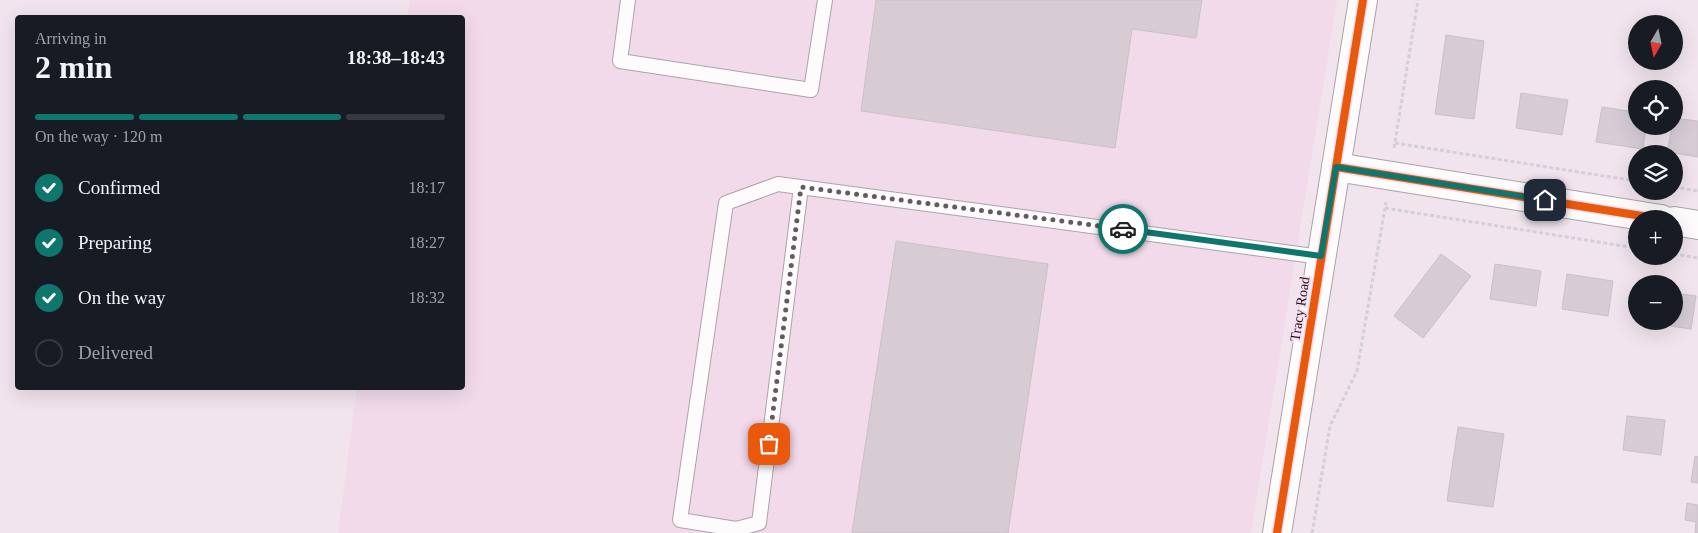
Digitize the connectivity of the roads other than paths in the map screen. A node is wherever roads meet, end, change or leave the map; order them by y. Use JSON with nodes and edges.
{"nodes":[{"id":1,"x":628,"y":0,"type":"edge"},
{"id":2,"x":825,"y":0,"type":"edge"},
{"id":3,"x":1363,"y":0,"type":"edge"},
{"id":4,"x":1336,"y":167,"type":"junction"},
{"id":5,"x":801,"y":187,"type":"junction"},
{"id":6,"x":1628,"y":214,"type":"edge"},
{"id":7,"x":1683,"y":222,"type":"edge"},
{"id":8,"x":1698,"y":225,"type":"edge"},
{"id":9,"x":1321,"y":256,"type":"junction"},
{"id":10,"x":1277,"y":533,"type":"edge"}],
"edges":[{"from":1,"to":2,"type":"lane"},
{"from":3,"to":4,"type":"street","name":"Tracy Road"},
{"from":4,"to":6,"type":"street"},
{"from":4,"to":9,"type":"street","name":"Tracy Road"},
{"from":5,"to":5,"type":"lane"},
{"from":5,"to":9,"type":"lane"},
{"from":7,"to":8,"type":"street"},
{"from":9,"to":10,"type":"street","name":"Tracy Road"}]}
